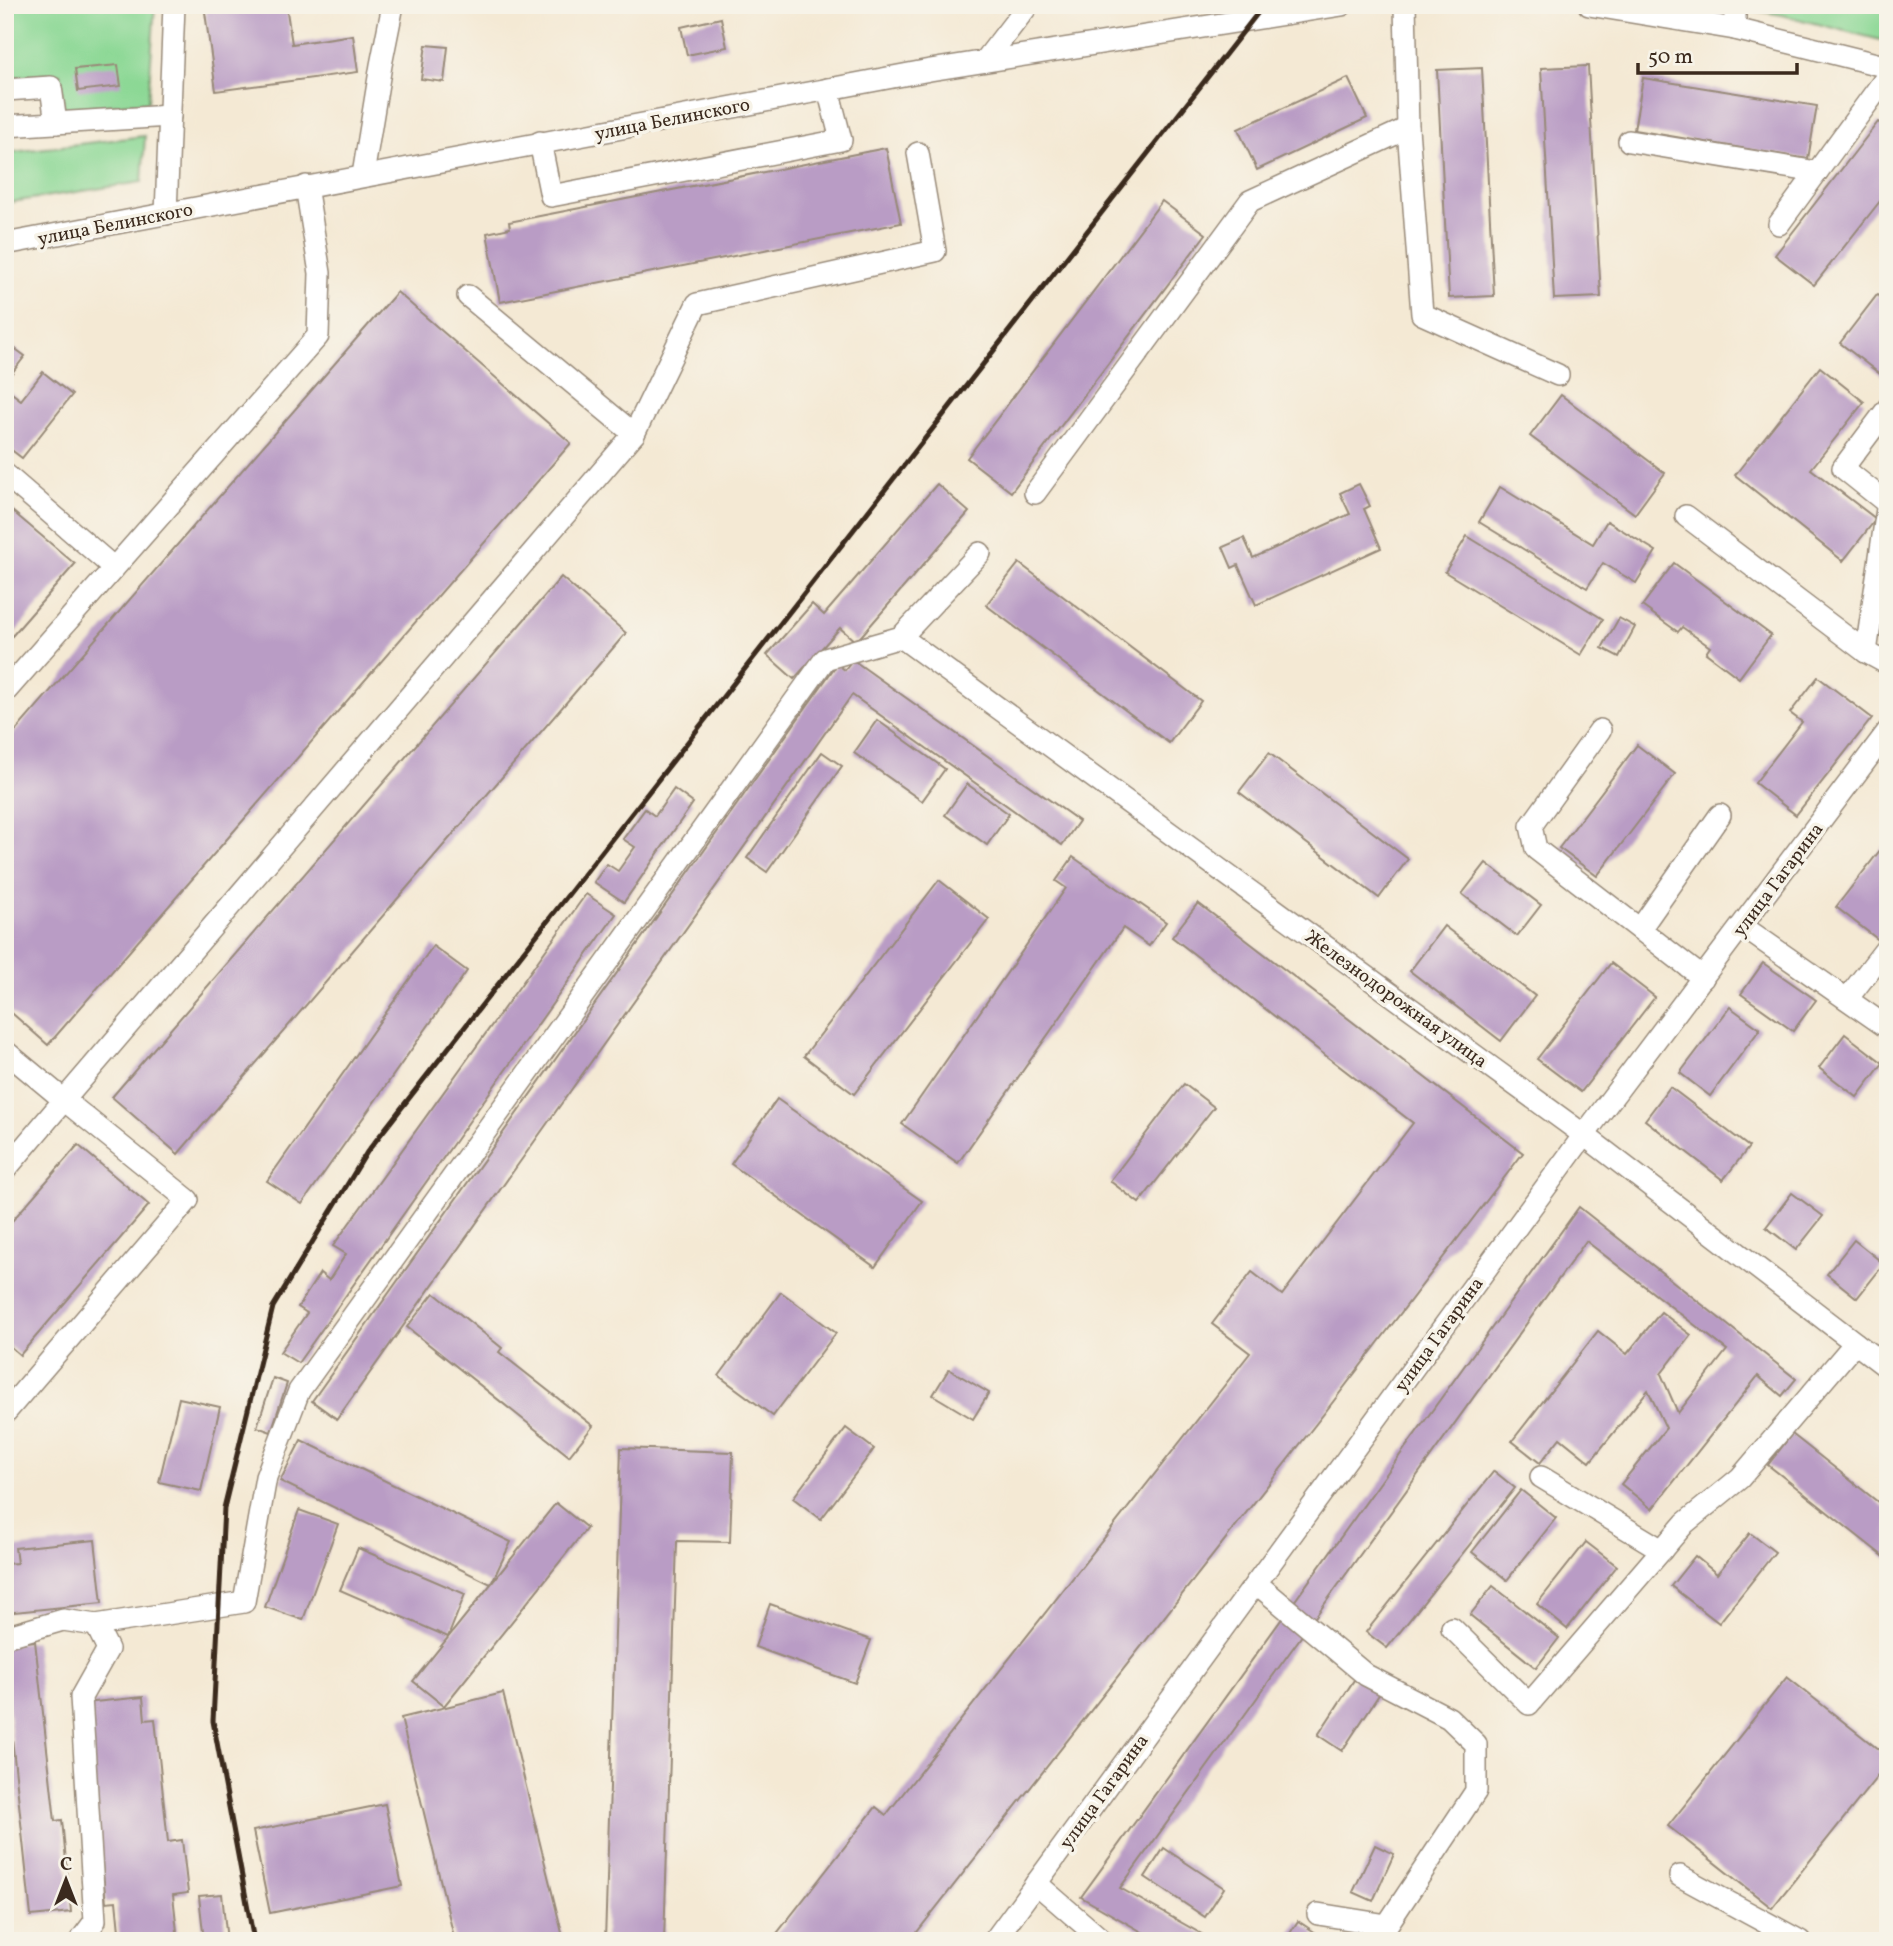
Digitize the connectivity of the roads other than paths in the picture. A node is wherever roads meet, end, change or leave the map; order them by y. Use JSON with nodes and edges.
{"nodes":[{"id":1,"x":174,"y":5,"type":"edge"},
{"id":2,"x":393,"y":5,"type":"edge"},
{"id":3,"x":1028,"y":5,"type":"edge"},
{"id":4,"x":1342,"y":5,"type":"edge"},
{"id":5,"x":1405,"y":5,"type":"edge"},
{"id":6,"x":1588,"y":5,"type":"edge"},
{"id":7,"x":1735,"y":5,"type":"edge"},
{"id":8,"x":1735,"y":29,"type":"junction"},
{"id":9,"x":985,"y":61,"type":"junction"},
{"id":10,"x":1888,"y":67,"type":"edge"},
{"id":11,"x":1888,"y":75,"type":"edge"},
{"id":12,"x":828,"y":89,"type":"junction"},
{"id":13,"x":5,"y":90,"type":"edge"},
{"id":14,"x":170,"y":113,"type":"junction"},
{"id":15,"x":56,"y":123,"type":"junction"},
{"id":16,"x":5,"y":126,"type":"edge"},
{"id":17,"x":1408,"y":128,"type":"junction"},
{"id":18,"x":1629,"y":141,"type":"dead end"},
{"id":19,"x":540,"y":142,"type":"junction"},
{"id":20,"x":918,"y":153,"type":"dead end"},
{"id":21,"x":1817,"y":172,"type":"junction"},
{"id":22,"x":363,"y":175,"type":"junction"},
{"id":23,"x":306,"y":186,"type":"junction"},
{"id":24,"x":166,"y":214,"type":"junction"},
{"id":25,"x":1779,"y":224,"type":"dead end"},
{"id":26,"x":5,"y":244,"type":"edge"},
{"id":27,"x":468,"y":296,"type":"dead end"},
{"id":28,"x":1558,"y":374,"type":"dead end"},
{"id":29,"x":1888,"y":408,"type":"edge"},
{"id":30,"x":634,"y":434,"type":"junction"},
{"id":31,"x":5,"y":474,"type":"edge"},
{"id":32,"x":1035,"y":493,"type":"dead end"},
{"id":33,"x":1887,"y":503,"type":"edge"},
{"id":34,"x":1686,"y":516,"type":"dead end"},
{"id":35,"x":980,"y":553,"type":"dead end"},
{"id":36,"x":114,"y":568,"type":"junction"},
{"id":37,"x":901,"y":637,"type":"junction"},
{"id":38,"x":1866,"y":652,"type":"junction"},
{"id":39,"x":1888,"y":663,"type":"edge"},
{"id":40,"x":5,"y":692,"type":"edge"},
{"id":41,"x":1600,"y":730,"type":"dead end"},
{"id":42,"x":1888,"y":731,"type":"edge"},
{"id":43,"x":1720,"y":815,"type":"dead end"},
{"id":44,"x":1742,"y":926,"type":"junction"},
{"id":45,"x":1640,"y":929,"type":"junction"},
{"id":46,"x":1888,"y":946,"type":"edge"},
{"id":47,"x":1703,"y":978,"type":"junction"},
{"id":48,"x":1847,"y":999,"type":"junction"},
{"id":49,"x":1888,"y":1028,"type":"edge"},
{"id":50,"x":5,"y":1051,"type":"edge"},
{"id":51,"x":64,"y":1100,"type":"junction"},
{"id":52,"x":1584,"y":1135,"type":"junction"},
{"id":53,"x":5,"y":1170,"type":"edge"},
{"id":54,"x":1855,"y":1343,"type":"junction"},
{"id":55,"x":1888,"y":1368,"type":"edge"},
{"id":56,"x":5,"y":1413,"type":"edge"},
{"id":57,"x":1541,"y":1477,"type":"dead end"},
{"id":58,"x":1662,"y":1549,"type":"junction"},
{"id":59,"x":1256,"y":1583,"type":"junction"},
{"id":60,"x":96,"y":1625,"type":"junction"},
{"id":61,"x":1452,"y":1628,"type":"dead end"},
{"id":62,"x":5,"y":1637,"type":"edge"},
{"id":63,"x":1680,"y":1876,"type":"dead end"},
{"id":64,"x":1036,"y":1883,"type":"junction"},
{"id":65,"x":1318,"y":1914,"type":"dead end"},
{"id":66,"x":80,"y":1941,"type":"edge"},
{"id":67,"x":994,"y":1941,"type":"edge"},
{"id":68,"x":1103,"y":1941,"type":"edge"},
{"id":69,"x":1800,"y":1941,"type":"edge"}],
"edges":[{"from":1,"to":14,"type":"street"},
{"from":2,"to":22,"type":"street"},
{"from":3,"to":9,"type":"street"},
{"from":4,"to":9,"type":"street","name":"улица Белинского"},
{"from":5,"to":17,"type":"street"},
{"from":6,"to":8,"type":"street"},
{"from":7,"to":8,"type":"street"},
{"from":8,"to":10,"type":"street"},
{"from":9,"to":12,"type":"street","name":"улица Белинского"},
{"from":11,"to":21,"type":"street"},
{"from":12,"to":19,"type":"street","name":"улица Белинского"},
{"from":12,"to":19,"type":"street"},
{"from":13,"to":15,"type":"street"},
{"from":14,"to":15,"type":"street"},
{"from":14,"to":24,"type":"street"},
{"from":15,"to":16,"type":"street"},
{"from":17,"to":28,"type":"street"},
{"from":17,"to":32,"type":"street"},
{"from":18,"to":21,"type":"street"},
{"from":19,"to":22,"type":"street","name":"улица Белинского"},
{"from":20,"to":30,"type":"street"},
{"from":21,"to":25,"type":"street"},
{"from":22,"to":23,"type":"street","name":"улица Белинского"},
{"from":23,"to":24,"type":"street","name":"улица Белинского"},
{"from":23,"to":36,"type":"street"},
{"from":24,"to":26,"type":"street","name":"улица Белинского"},
{"from":27,"to":30,"type":"street"},
{"from":29,"to":33,"type":"street"},
{"from":30,"to":51,"type":"street"},
{"from":31,"to":36,"type":"street"},
{"from":33,"to":38,"type":"street"},
{"from":34,"to":38,"type":"street"},
{"from":35,"to":37,"type":"street"},
{"from":36,"to":40,"type":"street"},
{"from":37,"to":52,"type":"street","name":"Железнодорожная улица"},
{"from":37,"to":60,"type":"street"},
{"from":38,"to":39,"type":"street"},
{"from":41,"to":45,"type":"street"},
{"from":42,"to":44,"type":"street","name":"улица Гагарина"},
{"from":43,"to":45,"type":"street"},
{"from":44,"to":47,"type":"street","name":"улица Гагарина"},
{"from":44,"to":48,"type":"street"},
{"from":45,"to":47,"type":"street"},
{"from":46,"to":48,"type":"street"},
{"from":47,"to":52,"type":"street","name":"улица Гагарина"},
{"from":48,"to":49,"type":"street"},
{"from":50,"to":51,"type":"street"},
{"from":51,"to":53,"type":"street"},
{"from":51,"to":56,"type":"street"},
{"from":52,"to":54,"type":"street","name":"Железнодорожная улица"},
{"from":52,"to":59,"type":"street","name":"улица Гагарина"},
{"from":54,"to":55,"type":"street","name":"Железнодорожная улица"},
{"from":54,"to":58,"type":"street"},
{"from":57,"to":58,"type":"street"},
{"from":58,"to":61,"type":"street"},
{"from":59,"to":64,"type":"street","name":"улица Гагарина"},
{"from":59,"to":65,"type":"street"},
{"from":60,"to":62,"type":"street"},
{"from":60,"to":66,"type":"street"},
{"from":63,"to":69,"type":"street"},
{"from":64,"to":67,"type":"street","name":"улица Гагарина"},
{"from":64,"to":68,"type":"street"}]}
